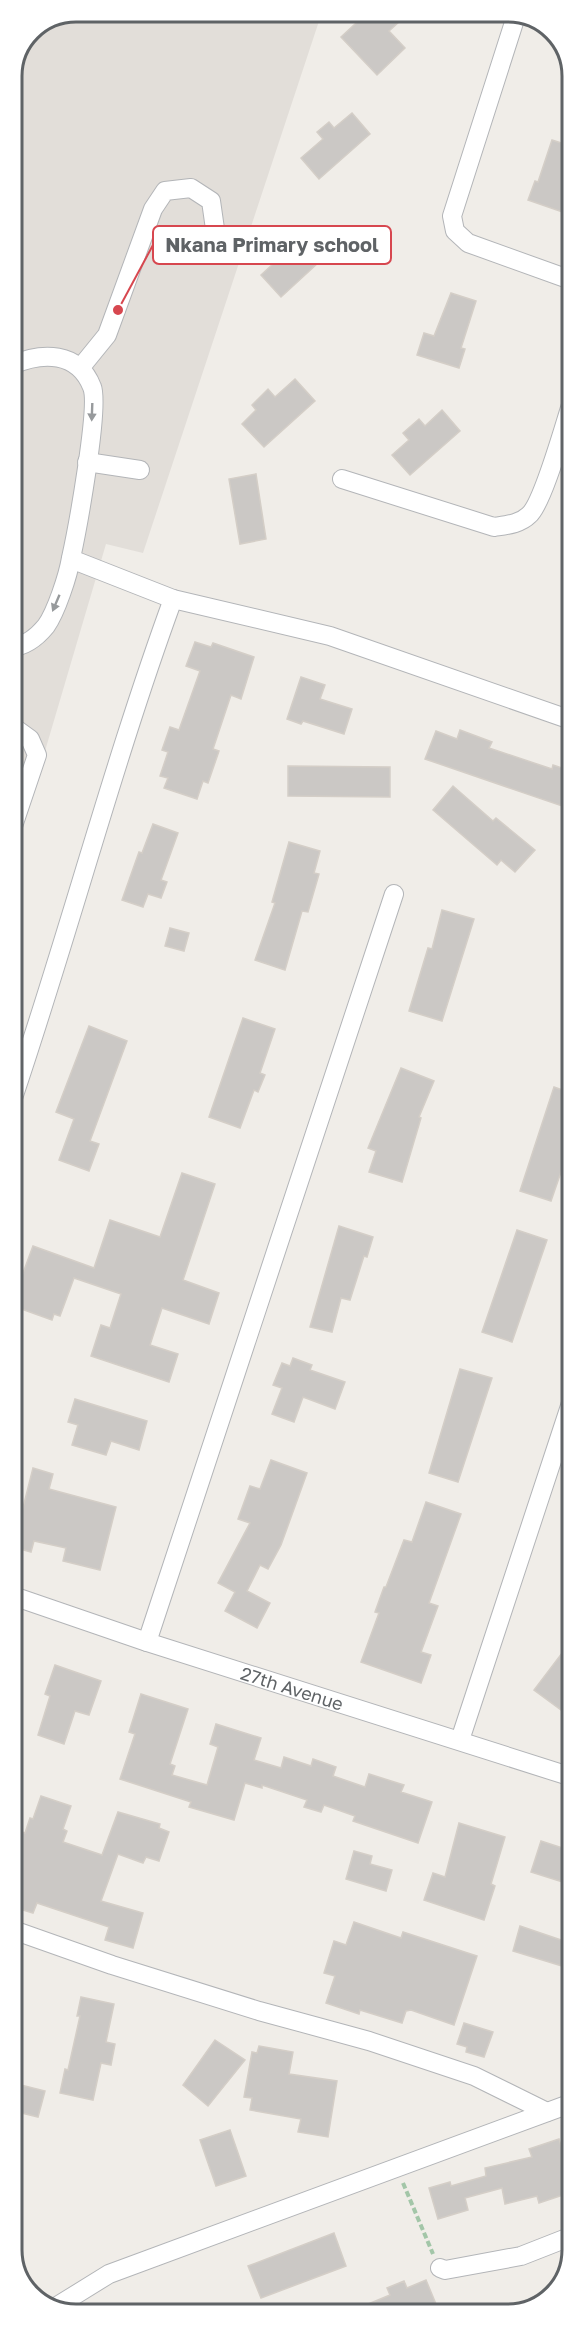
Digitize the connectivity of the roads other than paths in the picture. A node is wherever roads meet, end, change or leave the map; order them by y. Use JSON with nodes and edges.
{"nodes":[{"id":1,"x":514,"y":23,"type":"edge"},
{"id":2,"x":215,"y":229,"type":"dead end"},
{"id":3,"x":562,"y":277,"type":"edge"},
{"id":4,"x":22,"y":361,"type":"edge"},
{"id":5,"x":81,"y":368,"type":"junction"},
{"id":6,"x":562,"y":431,"type":"edge"},
{"id":7,"x":87,"y":462,"type":"junction"},
{"id":8,"x":140,"y":470,"type":"dead end"},
{"id":9,"x":342,"y":479,"type":"dead end"},
{"id":10,"x":71,"y":560,"type":"junction"},
{"id":11,"x":173,"y":599,"type":"junction"},
{"id":12,"x":22,"y":646,"type":"edge"},
{"id":13,"x":562,"y":717,"type":"edge"},
{"id":14,"x":22,"y":733,"type":"edge"},
{"id":15,"x":22,"y":799,"type":"edge"},
{"id":16,"x":394,"y":894,"type":"dead end"},
{"id":17,"x":22,"y":1070,"type":"edge"},
{"id":18,"x":562,"y":1430,"type":"edge"},
{"id":19,"x":22,"y":1599,"type":"edge"},
{"id":20,"x":147,"y":1642,"type":"junction"},
{"id":21,"x":460,"y":1740,"type":"junction"},
{"id":22,"x":562,"y":1774,"type":"edge"},
{"id":23,"x":22,"y":1933,"type":"edge"},
{"id":24,"x":562,"y":2106,"type":"edge"},
{"id":25,"x":546,"y":2112,"type":"junction"},
{"id":26,"x":562,"y":2240,"type":"edge"},
{"id":27,"x":440,"y":2268,"type":"road end"},
{"id":28,"x":62,"y":2303,"type":"edge"}],
"edges":[{"from":1,"to":3,"type":"street"},
{"from":2,"to":5,"type":"street"},
{"from":4,"to":5,"type":"street"},
{"from":5,"to":7,"type":"street","one_way":true},
{"from":6,"to":9,"type":"street"},
{"from":7,"to":8,"type":"street"},
{"from":7,"to":10,"type":"street"},
{"from":10,"to":11,"type":"street"},
{"from":10,"to":12,"type":"street","one_way":true},
{"from":11,"to":13,"type":"street"},
{"from":11,"to":17,"type":"street"},
{"from":14,"to":15,"type":"street"},
{"from":16,"to":20,"type":"street"},
{"from":18,"to":21,"type":"street"},
{"from":19,"to":20,"type":"street","name":"27th Avenue"},
{"from":20,"to":21,"type":"street","name":"27th Avenue"},
{"from":21,"to":22,"type":"street","name":"27th Avenue"},
{"from":23,"to":25,"type":"street"},
{"from":24,"to":25,"type":"street"},
{"from":25,"to":28,"type":"street"},
{"from":26,"to":27,"type":"street"}]}
